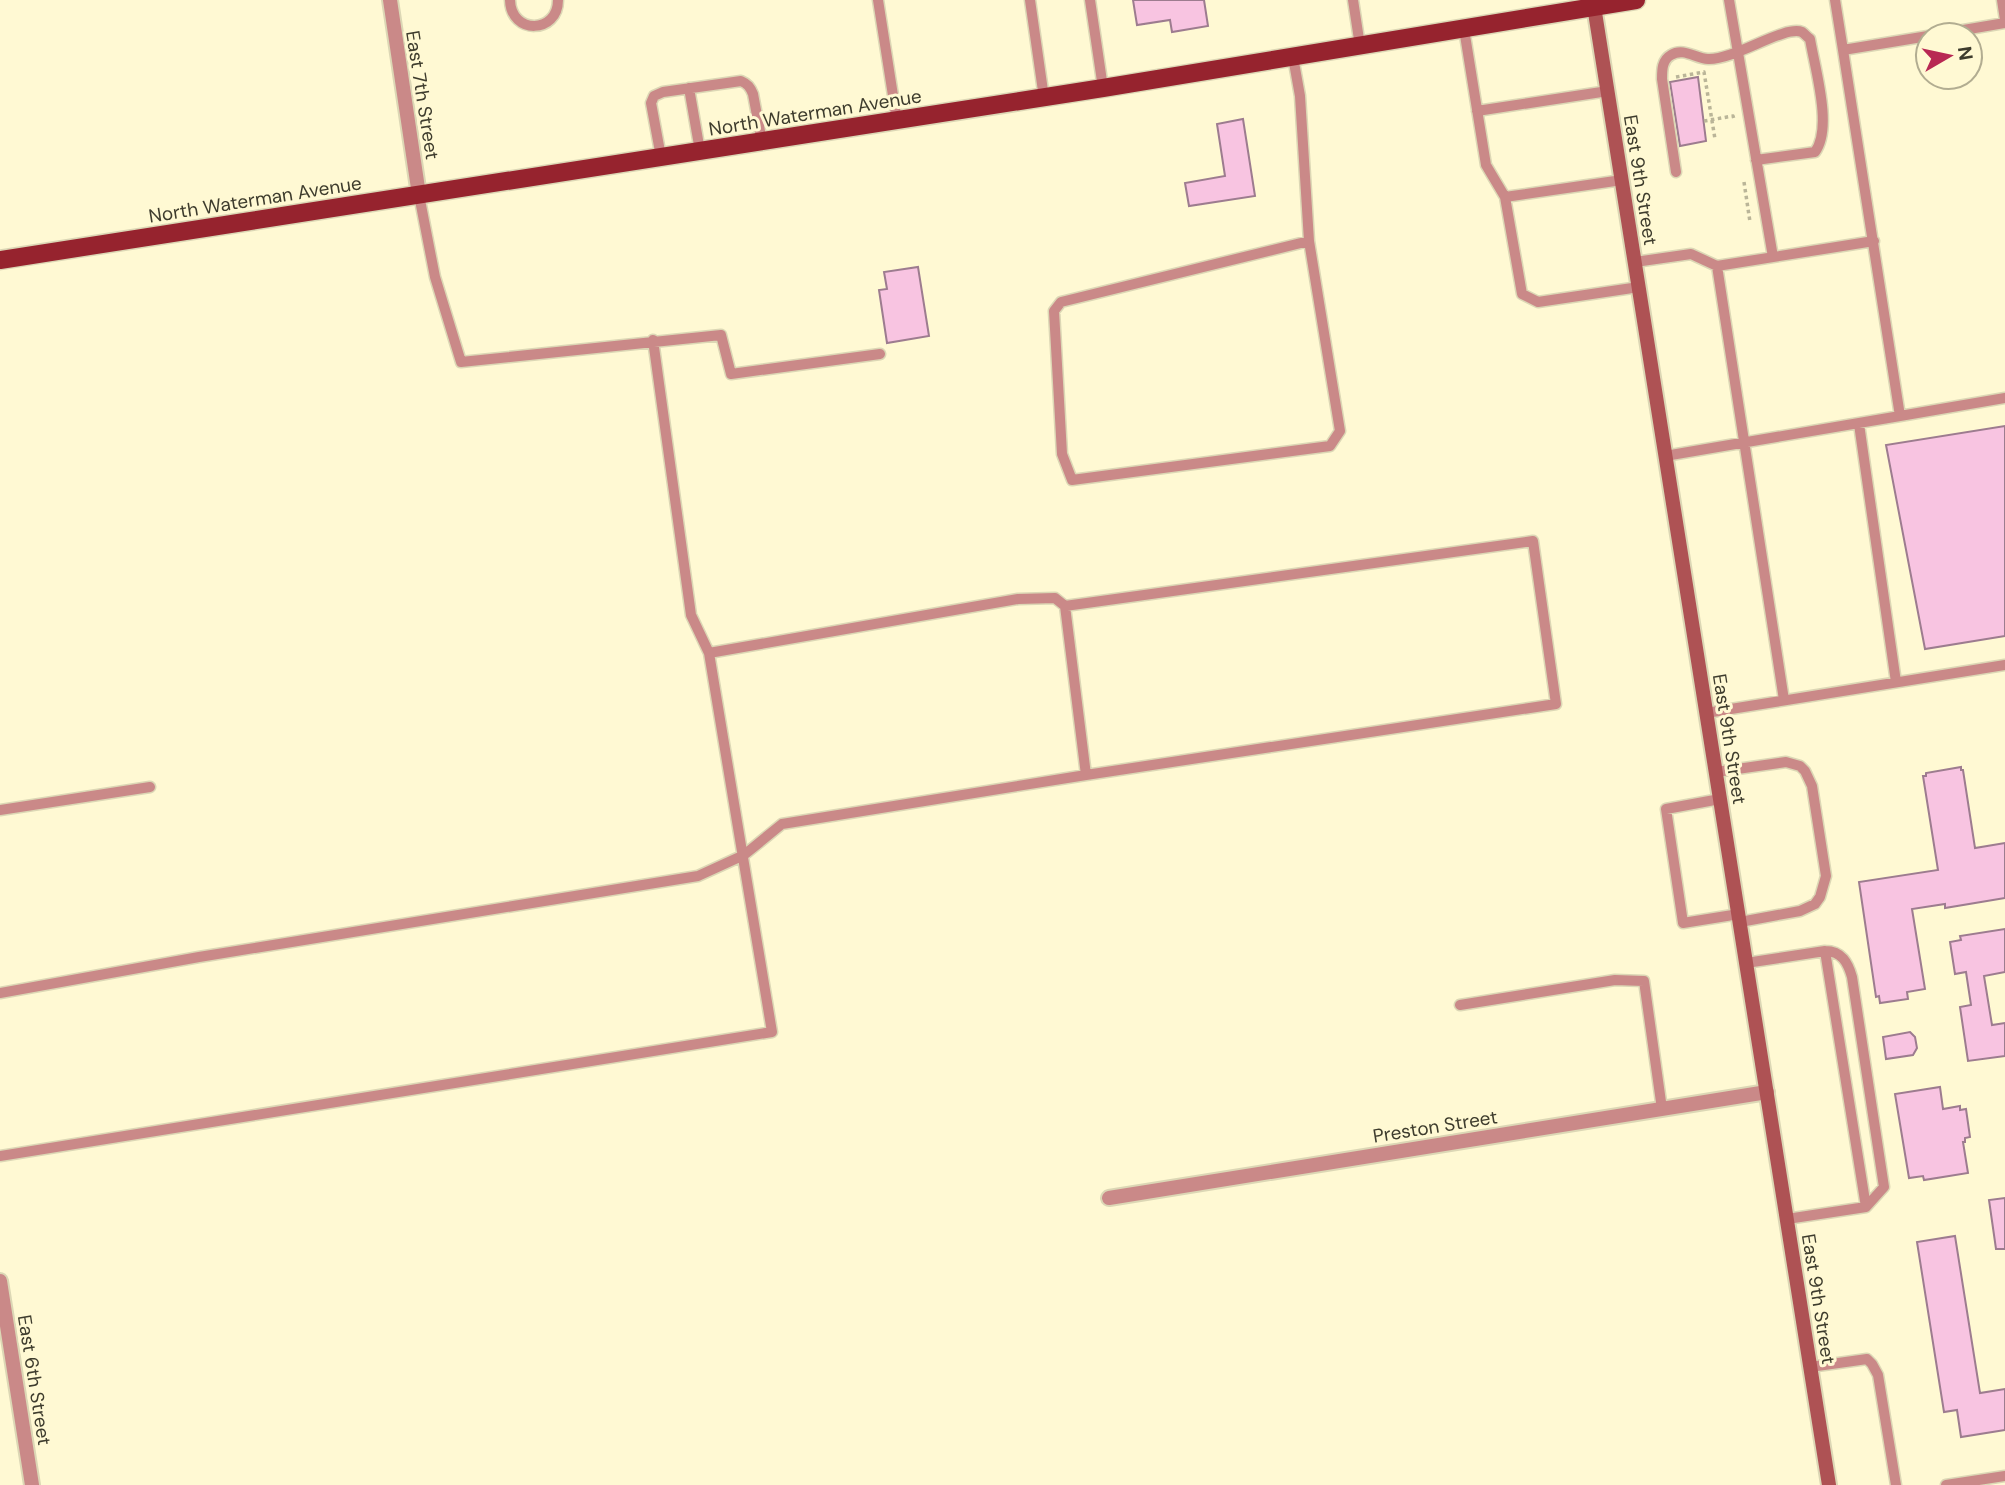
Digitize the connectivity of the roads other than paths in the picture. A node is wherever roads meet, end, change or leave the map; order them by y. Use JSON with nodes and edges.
{"nodes":[{"id":1,"x":390,"y":0,"type":"edge"},
{"id":2,"x":510,"y":0,"type":"edge"},
{"id":3,"x":558,"y":0,"type":"edge"},
{"id":4,"x":878,"y":0,"type":"edge"},
{"id":5,"x":1030,"y":0,"type":"edge"},
{"id":6,"x":1090,"y":0,"type":"edge"},
{"id":7,"x":1353,"y":0,"type":"edge"},
{"id":8,"x":1636,"y":0,"type":"edge"},
{"id":9,"x":1729,"y":0,"type":"edge"},
{"id":10,"x":1835,"y":0,"type":"edge"},
{"id":11,"x":2002,"y":0,"type":"edge"},
{"id":12,"x":1594,"y":3,"type":"edge"},
{"id":13,"x":2005,"y":22,"type":"edge"},
{"id":14,"x":1984,"y":26,"type":"edge"},
{"id":15,"x":1464,"y":29,"type":"junction"},
{"id":16,"x":1914,"y":38,"type":"edge"},
{"id":17,"x":1360,"y":46,"type":"junction"},
{"id":18,"x":1843,"y":50,"type":"junction"},
{"id":19,"x":1737,"y":54,"type":"junction"},
{"id":20,"x":1293,"y":57,"type":"junction"},
{"id":21,"x":689,"y":88,"type":"junction"},
{"id":22,"x":1103,"y":88,"type":"junction"},
{"id":23,"x":1608,"y":91,"type":"junction"},
{"id":24,"x":1044,"y":98,"type":"junction"},
{"id":25,"x":1477,"y":111,"type":"junction"},
{"id":26,"x":897,"y":121,"type":"junction"},
{"id":27,"x":762,"y":142,"type":"junction"},
{"id":28,"x":700,"y":151,"type":"junction"},
{"id":29,"x":661,"y":157,"type":"junction"},
{"id":30,"x":1756,"y":160,"type":"junction"},
{"id":31,"x":1676,"y":172,"type":"dead end"},
{"id":32,"x":1622,"y":180,"type":"junction"},
{"id":33,"x":419,"y":195,"type":"junction"},
{"id":34,"x":1505,"y":197,"type":"junction"},
{"id":35,"x":1310,"y":241,"type":"junction"},
{"id":36,"x":1874,"y":241,"type":"junction"},
{"id":37,"x":1773,"y":257,"type":"junction"},
{"id":38,"x":0,"y":260,"type":"edge"},
{"id":39,"x":1635,"y":262,"type":"junction"},
{"id":40,"x":1717,"y":266,"type":"junction"},
{"id":41,"x":1639,"y":287,"type":"junction"},
{"id":42,"x":653,"y":340,"type":"junction"},
{"id":43,"x":880,"y":354,"type":"dead end"},
{"id":44,"x":2005,"y":398,"type":"edge"},
{"id":45,"x":1900,"y":416,"type":"junction"},
{"id":46,"x":1859,"y":424,"type":"junction"},
{"id":47,"x":1745,"y":442,"type":"junction"},
{"id":48,"x":1665,"y":456,"type":"junction"},
{"id":49,"x":1065,"y":606,"type":"junction"},
{"id":50,"x":709,"y":653,"type":"junction"},
{"id":51,"x":2005,"y":664,"type":"edge"},
{"id":52,"x":1896,"y":682,"type":"junction"},
{"id":53,"x":1784,"y":700,"type":"junction"},
{"id":54,"x":1706,"y":713,"type":"junction"},
{"id":55,"x":1716,"y":772,"type":"junction"},
{"id":56,"x":1086,"y":775,"type":"junction"},
{"id":57,"x":150,"y":787,"type":"dead end"},
{"id":58,"x":1720,"y":799,"type":"junction"},
{"id":59,"x":0,"y":810,"type":"edge"},
{"id":60,"x":744,"y":855,"type":"junction"},
{"id":61,"x":1739,"y":918,"type":"junction"},
{"id":62,"x":1825,"y":951,"type":"junction"},
{"id":63,"x":1746,"y":963,"type":"junction"},
{"id":64,"x":0,"y":993,"type":"edge"},
{"id":65,"x":1460,"y":1005,"type":"dead end"},
{"id":66,"x":1767,"y":1092,"type":"junction"},
{"id":67,"x":1662,"y":1109,"type":"junction"},
{"id":68,"x":0,"y":1156,"type":"edge"},
{"id":69,"x":1109,"y":1198,"type":"dead end"},
{"id":70,"x":1866,"y":1207,"type":"junction"},
{"id":71,"x":1787,"y":1219,"type":"junction"},
{"id":72,"x":0,"y":1281,"type":"edge"},
{"id":73,"x":1810,"y":1367,"type":"junction"},
{"id":74,"x":2005,"y":1476,"type":"edge"},
{"id":75,"x":32,"y":1485,"type":"edge"},
{"id":76,"x":1829,"y":1485,"type":"edge"},
{"id":77,"x":1896,"y":1485,"type":"edge"},
{"id":78,"x":1946,"y":1485,"type":"edge"}],
"edges":[{"from":1,"to":33,"type":"street","name":"East 7th Street"},
{"from":2,"to":3,"type":"lane"},
{"from":4,"to":26,"type":"lane"},
{"from":5,"to":24,"type":"lane"},
{"from":6,"to":22,"type":"lane"},
{"from":7,"to":17,"type":"lane"},
{"from":8,"to":12,"type":"main road","name":"North Waterman Avenue"},
{"from":9,"to":19,"type":"lane"},
{"from":10,"to":18,"type":"lane"},
{"from":11,"to":13,"type":"lane"},
{"from":12,"to":15,"type":"main road","name":"North Waterman Avenue"},
{"from":12,"to":23,"type":"street","name":"East 9th Street"},
{"from":13,"to":14,"type":"lane"},
{"from":15,"to":17,"type":"main road","name":"North Waterman Avenue"},
{"from":15,"to":25,"type":"lane"},
{"from":16,"to":18,"type":"lane"},
{"from":17,"to":20,"type":"main road","name":"North Waterman Avenue"},
{"from":18,"to":36,"type":"lane"},
{"from":19,"to":30,"type":"lane"},
{"from":19,"to":30,"type":"lane"},
{"from":19,"to":31,"type":"lane"},
{"from":20,"to":22,"type":"main road","name":"North Waterman Avenue"},
{"from":20,"to":35,"type":"lane"},
{"from":21,"to":27,"type":"lane"},
{"from":21,"to":28,"type":"lane"},
{"from":21,"to":29,"type":"lane"},
{"from":22,"to":24,"type":"main road","name":"North Waterman Avenue"},
{"from":23,"to":25,"type":"lane"},
{"from":23,"to":32,"type":"street","name":"East 9th Street"},
{"from":24,"to":26,"type":"main road","name":"North Waterman Avenue"},
{"from":25,"to":34,"type":"lane"},
{"from":26,"to":27,"type":"main road","name":"North Waterman Avenue"},
{"from":27,"to":28,"type":"main road","name":"North Waterman Avenue"},
{"from":28,"to":29,"type":"main road","name":"North Waterman Avenue"},
{"from":29,"to":33,"type":"main road","name":"North Waterman Avenue"},
{"from":30,"to":37,"type":"lane"},
{"from":32,"to":34,"type":"lane"},
{"from":32,"to":39,"type":"street","name":"East 9th Street"},
{"from":33,"to":38,"type":"main road","name":"North Waterman Avenue"},
{"from":33,"to":42,"type":"lane"},
{"from":34,"to":41,"type":"lane"},
{"from":35,"to":35,"type":"lane"},
{"from":36,"to":37,"type":"lane"},
{"from":36,"to":45,"type":"lane"},
{"from":37,"to":40,"type":"lane"},
{"from":39,"to":40,"type":"lane"},
{"from":39,"to":41,"type":"street","name":"East 9th Street"},
{"from":40,"to":47,"type":"lane"},
{"from":41,"to":48,"type":"street","name":"East 9th Street"},
{"from":42,"to":43,"type":"lane"},
{"from":42,"to":50,"type":"lane"},
{"from":44,"to":45,"type":"lane"},
{"from":45,"to":46,"type":"lane"},
{"from":46,"to":47,"type":"lane"},
{"from":46,"to":52,"type":"lane"},
{"from":47,"to":48,"type":"lane"},
{"from":47,"to":53,"type":"lane"},
{"from":48,"to":54,"type":"street","name":"East 9th Street"},
{"from":49,"to":50,"type":"lane"},
{"from":49,"to":56,"type":"lane"},
{"from":49,"to":56,"type":"lane"},
{"from":50,"to":60,"type":"lane"},
{"from":51,"to":52,"type":"lane"},
{"from":52,"to":53,"type":"lane"},
{"from":53,"to":54,"type":"lane"},
{"from":54,"to":55,"type":"street","name":"East 9th Street"},
{"from":55,"to":58,"type":"street","name":"East 9th Street"},
{"from":55,"to":61,"type":"lane"},
{"from":56,"to":60,"type":"lane"},
{"from":57,"to":59,"type":"lane"},
{"from":58,"to":61,"type":"street","name":"East 9th Street"},
{"from":58,"to":61,"type":"lane"},
{"from":60,"to":64,"type":"lane"},
{"from":60,"to":68,"type":"lane"},
{"from":61,"to":63,"type":"street","name":"East 9th Street"},
{"from":62,"to":63,"type":"lane"},
{"from":62,"to":70,"type":"lane"},
{"from":62,"to":70,"type":"lane"},
{"from":63,"to":66,"type":"street","name":"East 9th Street"},
{"from":65,"to":67,"type":"lane"},
{"from":66,"to":67,"type":"street","name":"Preston Street"},
{"from":66,"to":71,"type":"street","name":"East 9th Street"},
{"from":67,"to":69,"type":"street","name":"Preston Street"},
{"from":70,"to":71,"type":"lane"},
{"from":71,"to":73,"type":"street","name":"East 9th Street"},
{"from":72,"to":75,"type":"street","name":"East 6th Street"},
{"from":73,"to":76,"type":"street","name":"East 9th Street"},
{"from":73,"to":77,"type":"lane"},
{"from":74,"to":78,"type":"lane"}]}
